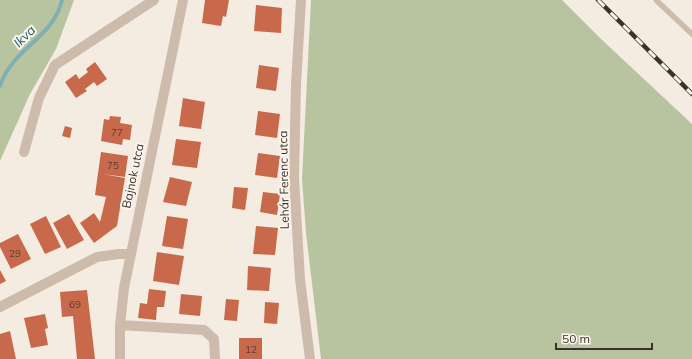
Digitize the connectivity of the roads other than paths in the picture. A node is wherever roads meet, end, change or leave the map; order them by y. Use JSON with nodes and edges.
{"nodes":[{"id":1,"x":154,"y":0,"type":"edge"},
{"id":2,"x":183,"y":0,"type":"edge"},
{"id":3,"x":300,"y":0,"type":"edge"},
{"id":4,"x":656,"y":0,"type":"edge"},
{"id":5,"x":691,"y":30,"type":"edge"},
{"id":6,"x":24,"y":152,"type":"dead end"},
{"id":7,"x":130,"y":254,"type":"junction"},
{"id":8,"x":0,"y":307,"type":"edge"},
{"id":9,"x":120,"y":325,"type":"junction"},
{"id":10,"x":120,"y":359,"type":"edge"},
{"id":11,"x":215,"y":359,"type":"edge"},
{"id":12,"x":310,"y":359,"type":"edge"}],
"edges":[{"from":1,"to":6,"type":"street"},
{"from":2,"to":7,"type":"street","name":"Bajnok utca"},
{"from":3,"to":12,"type":"street","name":"Lehár Ferenc utca"},
{"from":4,"to":5,"type":"lane"},
{"from":7,"to":8,"type":"street"},
{"from":7,"to":9,"type":"street","name":"Bajnok utca"},
{"from":9,"to":10,"type":"street","name":"Bajnok utca"},
{"from":9,"to":11,"type":"street"}]}
